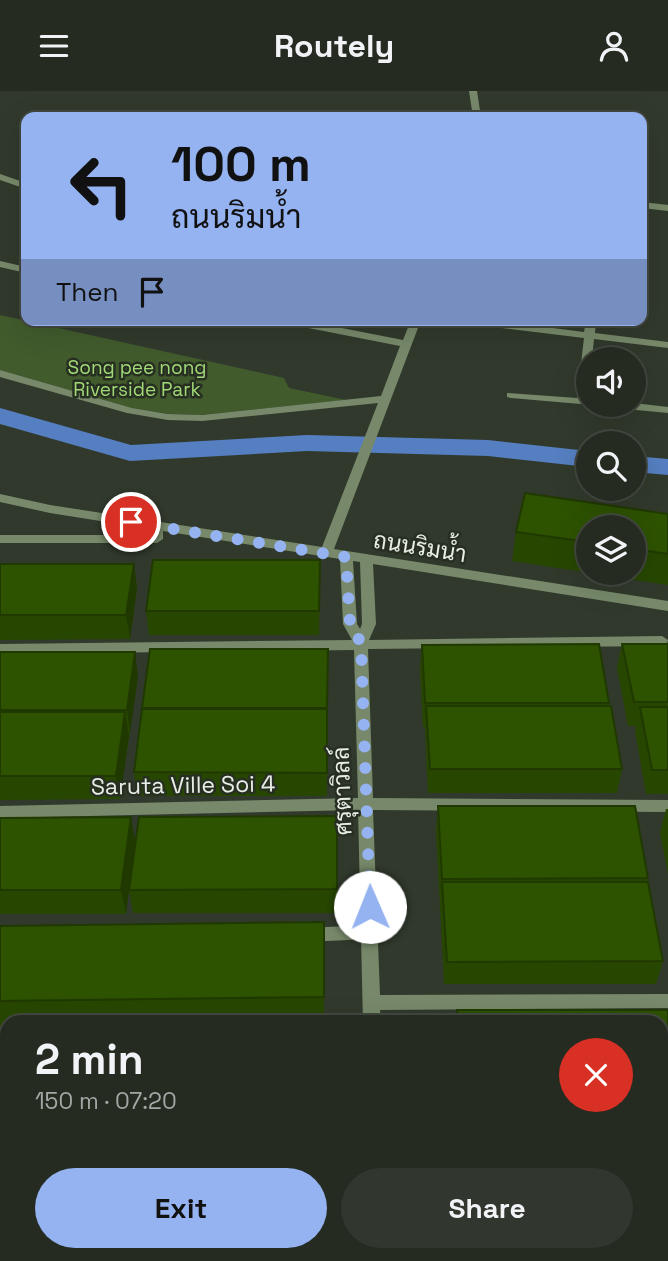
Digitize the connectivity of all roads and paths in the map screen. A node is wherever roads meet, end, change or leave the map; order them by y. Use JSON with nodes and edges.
{"nodes":[{"id":1,"x":473,"y":91,"type":"edge"},
{"id":2,"x":476,"y":112,"type":"edge"},
{"id":3,"x":0,"y":177,"type":"edge"},
{"id":4,"x":21,"y":184,"type":"edge"},
{"id":5,"x":647,"y":206,"type":"edge"},
{"id":6,"x":668,"y":208,"type":"edge"},
{"id":7,"x":0,"y":264,"type":"edge"},
{"id":8,"x":21,"y":269,"type":"edge"},
{"id":9,"x":314,"y":326,"type":"edge"},
{"id":10,"x":414,"y":326,"type":"edge"},
{"id":11,"x":506,"y":326,"type":"edge"},
{"id":12,"x":590,"y":326,"type":"edge"},
{"id":13,"x":588,"y":337,"type":"junction"},
{"id":14,"x":406,"y":344,"type":"junction"},
{"id":15,"x":668,"y":345,"type":"edge"},
{"id":16,"x":588,"y":347,"type":"edge"},
{"id":17,"x":0,"y":373,"type":"edge"},
{"id":18,"x":511,"y":395,"type":"dead end"},
{"id":19,"x":386,"y":400,"type":"junction"},
{"id":20,"x":576,"y":401,"type":"edge"},
{"id":21,"x":646,"y":409,"type":"edge"},
{"id":22,"x":668,"y":411,"type":"edge"},
{"id":23,"x":0,"y":498,"type":"edge"},
{"id":24,"x":158,"y":526,"type":"junction"},
{"id":25,"x":0,"y":539,"type":"edge"},
{"id":26,"x":326,"y":553,"type":"junction"},
{"id":27,"x":346,"y":557,"type":"junction"},
{"id":28,"x":366,"y":560,"type":"junction"},
{"id":29,"x":668,"y":606,"type":"edge"},
{"id":30,"x":662,"y":641,"type":"edge"},
{"id":31,"x":361,"y":643,"type":"junction"},
{"id":32,"x":0,"y":649,"type":"edge"},
{"id":33,"x":367,"y":804,"type":"junction"},
{"id":34,"x":668,"y":806,"type":"edge"},
{"id":35,"x":0,"y":812,"type":"edge"},
{"id":36,"x":370,"y":932,"type":"junction"},
{"id":37,"x":288,"y":935,"type":"edge"},
{"id":38,"x":668,"y":1001,"type":"edge"},
{"id":39,"x":371,"y":1003,"type":"junction"},
{"id":40,"x":372,"y":1015,"type":"edge"}],
"edges":[{"from":1,"to":2,"type":"street"},
{"from":3,"to":4,"type":"street"},
{"from":5,"to":6,"type":"street"},
{"from":7,"to":8,"type":"street"},
{"from":9,"to":14,"type":"street"},
{"from":10,"to":14,"type":"street"},
{"from":11,"to":13,"type":"street"},
{"from":12,"to":13,"type":"street"},
{"from":13,"to":15,"type":"street"},
{"from":13,"to":16,"type":"street"},
{"from":14,"to":19,"type":"street"},
{"from":17,"to":19,"type":"street"},
{"from":18,"to":20,"type":"street"},
{"from":19,"to":26,"type":"street"},
{"from":21,"to":22,"type":"street"},
{"from":23,"to":24,"type":"street","name":"ถนนริมน้ำ"},
{"from":24,"to":25,"type":"street"},
{"from":24,"to":26,"type":"street","name":"ถนนริมน้ำ"},
{"from":26,"to":27,"type":"street","name":"ถนนริมน้ำ"},
{"from":27,"to":28,"type":"street","name":"ถนนริมน้ำ"},
{"from":27,"to":31,"type":"street","name":"ศรุตาวิลล์"},
{"from":28,"to":29,"type":"street","name":"ถนนริมน้ำ"},
{"from":28,"to":31,"type":"street","name":"ศรุตาวิลล์"},
{"from":30,"to":31,"type":"street"},
{"from":31,"to":32,"type":"street"},
{"from":31,"to":33,"type":"street","name":"ศรุตาวิลล์"},
{"from":33,"to":34,"type":"street","name":"Saruta Ville Soi 4"},
{"from":33,"to":35,"type":"street","name":"Saruta Ville Soi 4"},
{"from":33,"to":36,"type":"street","name":"ศรุตาวิลล์"},
{"from":36,"to":37,"type":"street"},
{"from":36,"to":39,"type":"street","name":"ศรุตาวิลล์"},
{"from":38,"to":39,"type":"street"},
{"from":39,"to":40,"type":"street","name":"ศรุตาวิลล์"}]}
